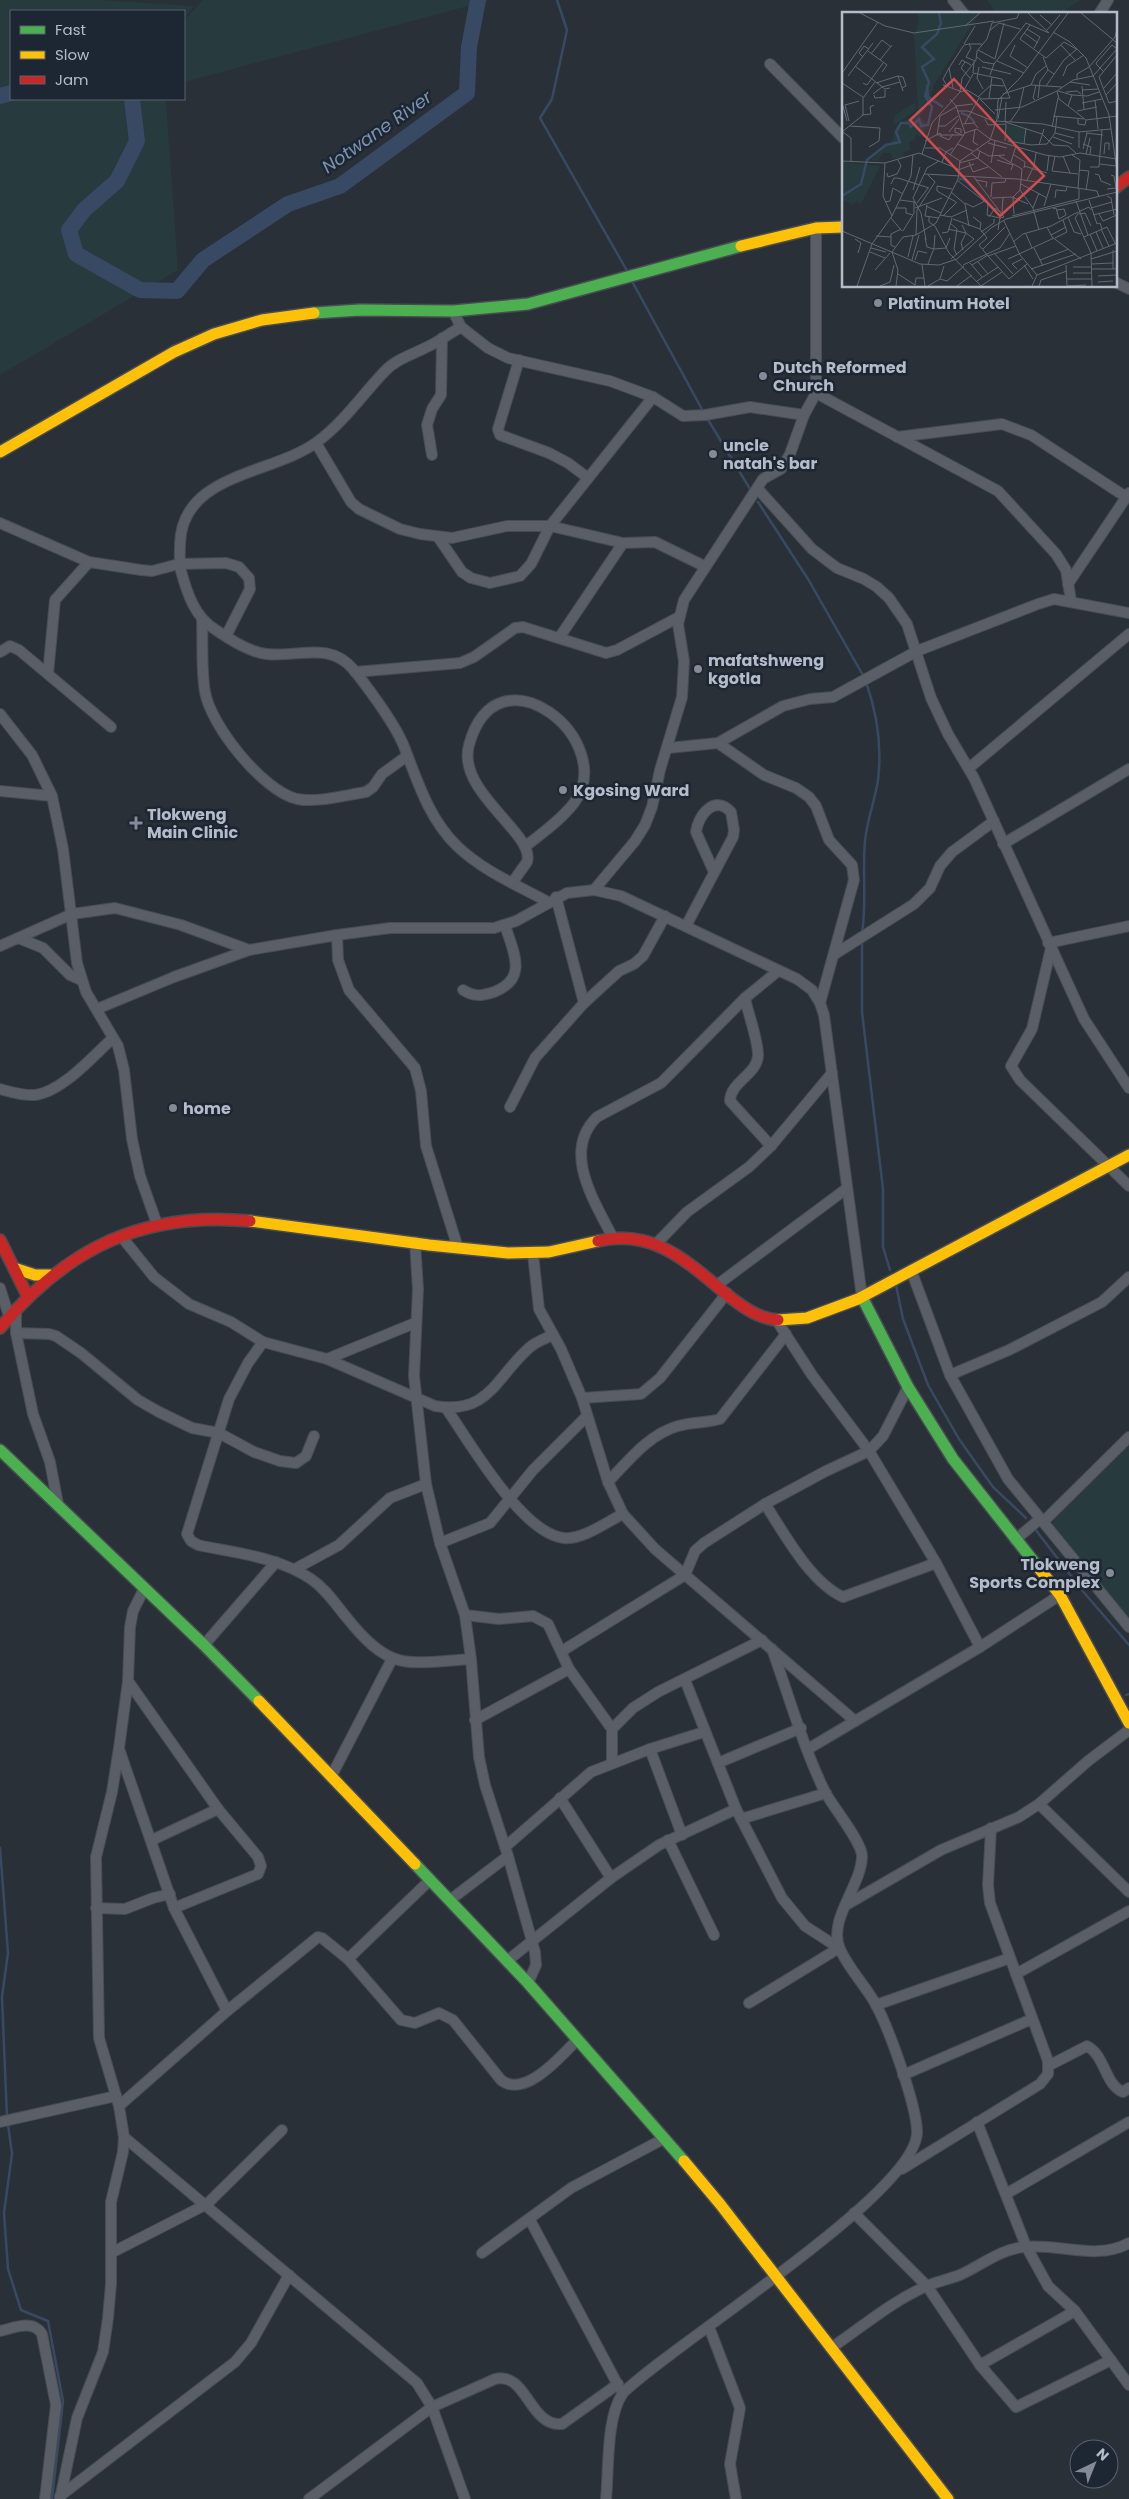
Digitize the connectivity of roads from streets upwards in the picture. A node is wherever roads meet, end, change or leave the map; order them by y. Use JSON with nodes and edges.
{"nodes":[{"id":1,"x":1108,"y":0,"type":"edge"},
{"id":2,"x":1100,"y":12,"type":"edge"},
{"id":3,"x":770,"y":64,"type":"dead end"},
{"id":4,"x":842,"y":137,"type":"edge"},
{"id":5,"x":1129,"y":177,"type":"edge"},
{"id":6,"x":1116,"y":187,"type":"edge"},
{"id":7,"x":842,"y":227,"type":"edge"},
{"id":8,"x":816,"y":228,"type":"junction"},
{"id":9,"x":1116,"y":282,"type":"edge"},
{"id":10,"x":1129,"y":289,"type":"edge"},
{"id":11,"x":453,"y":311,"type":"junction"},
{"id":12,"x":461,"y":327,"type":"junction"},
{"id":13,"x":442,"y":338,"type":"junction"},
{"id":14,"x":518,"y":360,"type":"junction"},
{"id":15,"x":816,"y":393,"type":"junction"},
{"id":16,"x":653,"y":397,"type":"junction"},
{"id":17,"x":804,"y":415,"type":"junction"},
{"id":18,"x":897,"y":437,"type":"junction"},
{"id":19,"x":316,"y":443,"type":"junction"},
{"id":20,"x":0,"y":452,"type":"edge"},
{"id":21,"x":432,"y":455,"type":"dead end"},
{"id":22,"x":588,"y":478,"type":"junction"},
{"id":23,"x":758,"y":489,"type":"junction"},
{"id":24,"x":1127,"y":495,"type":"edge"},
{"id":25,"x":0,"y":523,"type":"edge"},
{"id":26,"x":550,"y":526,"type":"junction"},
{"id":27,"x":438,"y":537,"type":"junction"},
{"id":28,"x":623,"y":543,"type":"junction"},
{"id":29,"x":89,"y":562,"type":"junction"},
{"id":30,"x":179,"y":564,"type":"junction"},
{"id":31,"x":704,"y":566,"type":"junction"},
{"id":32,"x":1068,"y":584,"type":"junction"},
{"id":33,"x":1071,"y":601,"type":"junction"},
{"id":34,"x":1129,"y":613,"type":"edge"},
{"id":35,"x":679,"y":617,"type":"junction"},
{"id":36,"x":202,"y":619,"type":"junction"},
{"id":37,"x":1129,"y":634,"type":"edge"},
{"id":38,"x":226,"y":636,"type":"junction"},
{"id":39,"x":559,"y":638,"type":"junction"},
{"id":40,"x":916,"y":651,"type":"junction"},
{"id":41,"x":0,"y":652,"type":"edge"},
{"id":42,"x":355,"y":672,"type":"junction"},
{"id":43,"x":48,"y":674,"type":"junction"},
{"id":44,"x":0,"y":714,"type":"edge"},
{"id":45,"x":111,"y":727,"type":"dead end"},
{"id":46,"x":718,"y":743,"type":"junction"},
{"id":47,"x":668,"y":748,"type":"junction"},
{"id":48,"x":407,"y":756,"type":"junction"},
{"id":49,"x":969,"y":768,"type":"junction"},
{"id":50,"x":1129,"y":769,"type":"edge"},
{"id":51,"x":0,"y":792,"type":"edge"},
{"id":52,"x":52,"y":796,"type":"junction"},
{"id":53,"x":994,"y":821,"type":"junction"},
{"id":54,"x":1003,"y":844,"type":"junction"},
{"id":55,"x":526,"y":846,"type":"junction"},
{"id":56,"x":714,"y":872,"type":"junction"},
{"id":57,"x":512,"y":883,"type":"junction"},
{"id":58,"x":594,"y":890,"type":"junction"},
{"id":59,"x":552,"y":900,"type":"junction"},
{"id":60,"x":72,"y":914,"type":"junction"},
{"id":61,"x":664,"y":916,"type":"junction"},
{"id":62,"x":505,"y":925,"type":"junction"},
{"id":63,"x":686,"y":926,"type":"junction"},
{"id":64,"x":1129,"y":926,"type":"edge"},
{"id":65,"x":337,"y":935,"type":"junction"},
{"id":66,"x":18,"y":938,"type":"junction"},
{"id":67,"x":0,"y":946,"type":"edge"},
{"id":68,"x":1050,"y":946,"type":"junction"},
{"id":69,"x":249,"y":950,"type":"junction"},
{"id":70,"x":835,"y":954,"type":"junction"},
{"id":71,"x":778,"y":971,"type":"junction"},
{"id":72,"x":81,"y":980,"type":"junction"},
{"id":73,"x":463,"y":990,"type":"dead end"},
{"id":74,"x":745,"y":998,"type":"junction"},
{"id":75,"x":584,"y":1003,"type":"junction"},
{"id":76,"x":820,"y":1003,"type":"junction"},
{"id":77,"x":97,"y":1009,"type":"junction"},
{"id":78,"x":113,"y":1038,"type":"junction"},
{"id":79,"x":832,"y":1073,"type":"junction"},
{"id":80,"x":1129,"y":1088,"type":"edge"},
{"id":81,"x":0,"y":1089,"type":"edge"},
{"id":82,"x":510,"y":1107,"type":"dead end"},
{"id":83,"x":771,"y":1146,"type":"junction"},
{"id":84,"x":1129,"y":1155,"type":"edge"},
{"id":85,"x":1106,"y":1167,"type":"junction"},
{"id":86,"x":1129,"y":1186,"type":"edge"},
{"id":87,"x":846,"y":1189,"type":"junction"},
{"id":88,"x":157,"y":1224,"type":"junction"},
{"id":89,"x":121,"y":1236,"type":"junction"},
{"id":90,"x":613,"y":1238,"type":"junction"},
{"id":91,"x":0,"y":1240,"type":"edge"},
{"id":92,"x":415,"y":1242,"type":"junction"},
{"id":93,"x":656,"y":1244,"type":"junction"},
{"id":94,"x":458,"y":1248,"type":"junction"},
{"id":95,"x":533,"y":1254,"type":"junction"},
{"id":96,"x":14,"y":1268,"type":"junction"},
{"id":97,"x":911,"y":1270,"type":"junction"},
{"id":98,"x":50,"y":1275,"type":"junction"},
{"id":99,"x":1129,"y":1277,"type":"edge"},
{"id":100,"x":717,"y":1285,"type":"junction"},
{"id":101,"x":0,"y":1288,"type":"edge"},
{"id":102,"x":727,"y":1293,"type":"junction"},
{"id":103,"x":27,"y":1295,"type":"junction"},
{"id":104,"x":862,"y":1297,"type":"junction"},
{"id":105,"x":12,"y":1313,"type":"junction"},
{"id":106,"x":777,"y":1321,"type":"junction"},
{"id":107,"x":415,"y":1323,"type":"junction"},
{"id":108,"x":0,"y":1328,"type":"edge"},
{"id":109,"x":16,"y":1333,"type":"junction"},
{"id":110,"x":786,"y":1334,"type":"junction"},
{"id":111,"x":553,"y":1335,"type":"junction"},
{"id":112,"x":263,"y":1342,"type":"junction"},
{"id":113,"x":327,"y":1358,"type":"junction"},
{"id":114,"x":950,"y":1375,"type":"junction"},
{"id":115,"x":908,"y":1387,"type":"junction"},
{"id":116,"x":418,"y":1398,"type":"junction"},
{"id":117,"x":582,"y":1398,"type":"junction"},
{"id":118,"x":446,"y":1408,"type":"junction"},
{"id":119,"x":586,"y":1417,"type":"junction"},
{"id":120,"x":219,"y":1433,"type":"junction"},
{"id":121,"x":314,"y":1436,"type":"dead end"},
{"id":122,"x":1129,"y":1437,"type":"edge"},
{"id":123,"x":0,"y":1450,"type":"edge"},
{"id":124,"x":870,"y":1451,"type":"junction"},
{"id":125,"x":608,"y":1482,"type":"junction"},
{"id":126,"x":426,"y":1484,"type":"junction"},
{"id":127,"x":508,"y":1498,"type":"junction"},
{"id":128,"x":58,"y":1504,"type":"junction"},
{"id":129,"x":765,"y":1504,"type":"junction"},
{"id":130,"x":623,"y":1514,"type":"junction"},
{"id":131,"x":1042,"y":1521,"type":"junction"},
{"id":132,"x":1016,"y":1540,"type":"junction"},
{"id":133,"x":440,"y":1543,"type":"junction"},
{"id":134,"x":276,"y":1562,"type":"junction"},
{"id":135,"x":936,"y":1563,"type":"junction"},
{"id":136,"x":295,"y":1569,"type":"junction"},
{"id":137,"x":685,"y":1575,"type":"junction"},
{"id":138,"x":144,"y":1589,"type":"junction"},
{"id":139,"x":1060,"y":1595,"type":"junction"},
{"id":140,"x":465,"y":1615,"type":"junction"},
{"id":141,"x":1129,"y":1627,"type":"edge"},
{"id":142,"x":762,"y":1640,"type":"junction"},
{"id":143,"x":204,"y":1645,"type":"junction"},
{"id":144,"x":772,"y":1648,"type":"junction"},
{"id":145,"x":980,"y":1648,"type":"junction"},
{"id":146,"x":562,"y":1651,"type":"junction"},
{"id":147,"x":392,"y":1659,"type":"junction"},
{"id":148,"x":471,"y":1660,"type":"junction"},
{"id":149,"x":569,"y":1670,"type":"junction"},
{"id":150,"x":685,"y":1680,"type":"junction"},
{"id":151,"x":128,"y":1681,"type":"junction"},
{"id":152,"x":1125,"y":1707,"type":"edge"},
{"id":153,"x":475,"y":1720,"type":"junction"},
{"id":154,"x":855,"y":1721,"type":"junction"},
{"id":155,"x":1129,"y":1723,"type":"edge"},
{"id":156,"x":801,"y":1728,"type":"junction"},
{"id":157,"x":612,"y":1729,"type":"junction"},
{"id":158,"x":1129,"y":1730,"type":"edge"},
{"id":159,"x":704,"y":1732,"type":"junction"},
{"id":160,"x":119,"y":1748,"type":"junction"},
{"id":161,"x":650,"y":1748,"type":"junction"},
{"id":162,"x":808,"y":1749,"type":"junction"},
{"id":163,"x":612,"y":1763,"type":"junction"},
{"id":164,"x":718,"y":1764,"type":"junction"},
{"id":165,"x":332,"y":1775,"type":"junction"},
{"id":166,"x":826,"y":1793,"type":"junction"},
{"id":167,"x":560,"y":1798,"type":"junction"},
{"id":168,"x":1039,"y":1804,"type":"junction"},
{"id":169,"x":218,"y":1809,"type":"junction"},
{"id":170,"x":736,"y":1809,"type":"junction"},
{"id":171,"x":741,"y":1819,"type":"junction"},
{"id":172,"x":991,"y":1828,"type":"junction"},
{"id":173,"x":682,"y":1835,"type":"junction"},
{"id":174,"x":152,"y":1840,"type":"junction"},
{"id":175,"x":668,"y":1840,"type":"junction"},
{"id":176,"x":506,"y":1851,"type":"junction"},
{"id":177,"x":611,"y":1878,"type":"junction"},
{"id":178,"x":430,"y":1880,"type":"junction"},
{"id":179,"x":1129,"y":1892,"type":"edge"},
{"id":180,"x":170,"y":1894,"type":"junction"},
{"id":181,"x":450,"y":1900,"type":"junction"},
{"id":182,"x":846,"y":1905,"type":"junction"},
{"id":183,"x":96,"y":1908,"type":"junction"},
{"id":184,"x":174,"y":1908,"type":"junction"},
{"id":185,"x":1129,"y":1911,"type":"edge"},
{"id":186,"x":714,"y":1935,"type":"dead end"},
{"id":187,"x":532,"y":1939,"type":"junction"},
{"id":188,"x":839,"y":1948,"type":"junction"},
{"id":189,"x":1010,"y":1958,"type":"junction"},
{"id":190,"x":348,"y":1959,"type":"junction"},
{"id":191,"x":507,"y":1961,"type":"junction"},
{"id":192,"x":1016,"y":1974,"type":"junction"},
{"id":193,"x":528,"y":1983,"type":"junction"},
{"id":194,"x":749,"y":2003,"type":"dead end"},
{"id":195,"x":876,"y":2005,"type":"junction"},
{"id":196,"x":227,"y":2011,"type":"junction"},
{"id":197,"x":1032,"y":2019,"type":"junction"},
{"id":198,"x":577,"y":2040,"type":"junction"},
{"id":199,"x":1048,"y":2066,"type":"junction"},
{"id":200,"x":903,"y":2075,"type":"junction"},
{"id":201,"x":1129,"y":2088,"type":"edge"},
{"id":202,"x":118,"y":2101,"type":"junction"},
{"id":203,"x":0,"y":2122,"type":"edge"},
{"id":204,"x":977,"y":2122,"type":"junction"},
{"id":205,"x":1129,"y":2122,"type":"edge"},
{"id":206,"x":282,"y":2130,"type":"dead end"},
{"id":207,"x":124,"y":2136,"type":"junction"},
{"id":208,"x":666,"y":2138,"type":"junction"},
{"id":209,"x":898,"y":2172,"type":"junction"},
{"id":210,"x":1006,"y":2194,"type":"junction"},
{"id":211,"x":207,"y":2204,"type":"junction"},
{"id":212,"x":854,"y":2213,"type":"junction"},
{"id":213,"x":530,"y":2220,"type":"junction"},
{"id":214,"x":1129,"y":2243,"type":"edge"},
{"id":215,"x":1026,"y":2246,"type":"junction"},
{"id":216,"x":111,"y":2253,"type":"junction"},
{"id":217,"x":482,"y":2253,"type":"dead end"},
{"id":218,"x":289,"y":2275,"type":"junction"},
{"id":219,"x":776,"y":2277,"type":"junction"},
{"id":220,"x":927,"y":2286,"type":"junction"},
{"id":221,"x":1075,"y":2311,"type":"junction"},
{"id":222,"x":709,"y":2327,"type":"junction"},
{"id":223,"x":0,"y":2331,"type":"edge"},
{"id":224,"x":831,"y":2348,"type":"junction"},
{"id":225,"x":1111,"y":2360,"type":"junction"},
{"id":226,"x":980,"y":2365,"type":"junction"},
{"id":227,"x":1129,"y":2385,"type":"edge"},
{"id":228,"x":620,"y":2389,"type":"junction"},
{"id":229,"x":432,"y":2408,"type":"junction"},
{"id":230,"x":53,"y":2442,"type":"junction"},
{"id":231,"x":71,"y":2443,"type":"junction"},
{"id":232,"x":60,"y":2497,"type":"edge"},
{"id":233,"x":45,"y":2499,"type":"edge"},
{"id":234,"x":309,"y":2499,"type":"edge"},
{"id":235,"x":466,"y":2499,"type":"edge"},
{"id":236,"x":606,"y":2499,"type":"edge"},
{"id":237,"x":736,"y":2499,"type":"edge"},
{"id":238,"x":948,"y":2499,"type":"edge"}],
"edges":[{"from":1,"to":2,"type":"street"},
{"from":3,"to":4,"type":"street"},
{"from":5,"to":6,"type":"street"},
{"from":7,"to":8,"type":"street"},
{"from":8,"to":11,"type":"street"},
{"from":8,"to":15,"type":"street"},
{"from":9,"to":10,"type":"street"},
{"from":11,"to":12,"type":"street"},
{"from":11,"to":20,"type":"street"},
{"from":12,"to":13,"type":"street"},
{"from":12,"to":14,"type":"street"},
{"from":13,"to":19,"type":"street"},
{"from":13,"to":21,"type":"street"},
{"from":14,"to":16,"type":"street"},
{"from":14,"to":22,"type":"street"},
{"from":15,"to":17,"type":"street"},
{"from":15,"to":18,"type":"street"},
{"from":16,"to":17,"type":"street"},
{"from":16,"to":22,"type":"street"},
{"from":17,"to":23,"type":"street"},
{"from":18,"to":24,"type":"street"},
{"from":18,"to":32,"type":"street"},
{"from":19,"to":27,"type":"street"},
{"from":19,"to":30,"type":"street"},
{"from":22,"to":26,"type":"street"},
{"from":23,"to":31,"type":"street"},
{"from":23,"to":40,"type":"street"},
{"from":24,"to":32,"type":"street"},
{"from":25,"to":29,"type":"street"},
{"from":26,"to":27,"type":"street"},
{"from":26,"to":27,"type":"street"},
{"from":26,"to":28,"type":"street"},
{"from":28,"to":31,"type":"street"},
{"from":28,"to":39,"type":"street"},
{"from":29,"to":30,"type":"street"},
{"from":29,"to":43,"type":"street"},
{"from":30,"to":36,"type":"street"},
{"from":30,"to":38,"type":"street"},
{"from":31,"to":35,"type":"street"},
{"from":32,"to":33,"type":"street"},
{"from":33,"to":34,"type":"street"},
{"from":33,"to":40,"type":"street"},
{"from":35,"to":39,"type":"street"},
{"from":35,"to":47,"type":"street"},
{"from":36,"to":38,"type":"street"},
{"from":36,"to":48,"type":"street"},
{"from":37,"to":49,"type":"street"},
{"from":38,"to":42,"type":"street"},
{"from":39,"to":42,"type":"street"},
{"from":40,"to":46,"type":"street"},
{"from":40,"to":49,"type":"street"},
{"from":41,"to":43,"type":"street"},
{"from":42,"to":48,"type":"street"},
{"from":43,"to":45,"type":"street"},
{"from":44,"to":52,"type":"street"},
{"from":46,"to":47,"type":"street"},
{"from":46,"to":70,"type":"street"},
{"from":47,"to":58,"type":"street"},
{"from":48,"to":57,"type":"street"},
{"from":49,"to":53,"type":"street"},
{"from":50,"to":54,"type":"street"},
{"from":51,"to":52,"type":"street"},
{"from":52,"to":60,"type":"street"},
{"from":53,"to":54,"type":"street"},
{"from":53,"to":70,"type":"street"},
{"from":54,"to":68,"type":"street"},
{"from":55,"to":55,"type":"street"},
{"from":55,"to":57,"type":"street"},
{"from":56,"to":56,"type":"street"},
{"from":56,"to":63,"type":"street"},
{"from":57,"to":59,"type":"street"},
{"from":58,"to":59,"type":"street"},
{"from":58,"to":61,"type":"street"},
{"from":59,"to":62,"type":"street"},
{"from":59,"to":75,"type":"street"},
{"from":60,"to":66,"type":"street"},
{"from":60,"to":69,"type":"street"},
{"from":60,"to":72,"type":"street"},
{"from":61,"to":63,"type":"street"},
{"from":61,"to":75,"type":"street"},
{"from":62,"to":65,"type":"street"},
{"from":62,"to":73,"type":"street"},
{"from":63,"to":71,"type":"street"},
{"from":64,"to":68,"type":"street"},
{"from":65,"to":69,"type":"street"},
{"from":65,"to":94,"type":"street"},
{"from":66,"to":67,"type":"street"},
{"from":66,"to":72,"type":"street"},
{"from":68,"to":80,"type":"street"},
{"from":68,"to":85,"type":"street"},
{"from":69,"to":77,"type":"street"},
{"from":70,"to":76,"type":"street"},
{"from":71,"to":74,"type":"street"},
{"from":71,"to":76,"type":"street"},
{"from":72,"to":77,"type":"street"},
{"from":74,"to":83,"type":"street"},
{"from":74,"to":90,"type":"street"},
{"from":75,"to":82,"type":"street"},
{"from":76,"to":79,"type":"street"},
{"from":77,"to":78,"type":"street"},
{"from":78,"to":81,"type":"street"},
{"from":78,"to":88,"type":"street"},
{"from":79,"to":83,"type":"street"},
{"from":79,"to":87,"type":"street"},
{"from":83,"to":93,"type":"street"},
{"from":84,"to":85,"type":"street"},
{"from":85,"to":86,"type":"street"},
{"from":85,"to":97,"type":"street"},
{"from":87,"to":100,"type":"street"},
{"from":87,"to":104,"type":"street"},
{"from":88,"to":89,"type":"street"},
{"from":88,"to":92,"type":"street"},
{"from":89,"to":98,"type":"street"},
{"from":89,"to":112,"type":"street"},
{"from":90,"to":93,"type":"street"},
{"from":90,"to":95,"type":"street"},
{"from":91,"to":96,"type":"street"},
{"from":92,"to":94,"type":"street"},
{"from":92,"to":107,"type":"street"},
{"from":93,"to":100,"type":"street"},
{"from":94,"to":95,"type":"street"},
{"from":95,"to":111,"type":"street"},
{"from":96,"to":98,"type":"street"},
{"from":96,"to":103,"type":"street"},
{"from":97,"to":104,"type":"street"},
{"from":97,"to":114,"type":"street"},
{"from":98,"to":103,"type":"street"},
{"from":99,"to":114,"type":"street"},
{"from":100,"to":102,"type":"street"},
{"from":101,"to":105,"type":"street"},
{"from":102,"to":106,"type":"street"},
{"from":102,"to":117,"type":"street"},
{"from":103,"to":105,"type":"street"},
{"from":104,"to":106,"type":"street"},
{"from":104,"to":115,"type":"street"},
{"from":105,"to":108,"type":"street"},
{"from":105,"to":109,"type":"street"},
{"from":106,"to":110,"type":"street"},
{"from":107,"to":113,"type":"street"},
{"from":107,"to":116,"type":"street"},
{"from":109,"to":120,"type":"street"},
{"from":109,"to":128,"type":"street"},
{"from":110,"to":124,"type":"street"},
{"from":110,"to":125,"type":"street"},
{"from":111,"to":117,"type":"street"},
{"from":111,"to":118,"type":"street"},
{"from":112,"to":113,"type":"street"},
{"from":112,"to":120,"type":"street"},
{"from":113,"to":116,"type":"street"},
{"from":114,"to":131,"type":"street"},
{"from":115,"to":124,"type":"street"},
{"from":115,"to":132,"type":"street"},
{"from":116,"to":118,"type":"street"},
{"from":116,"to":126,"type":"street"},
{"from":117,"to":119,"type":"street"},
{"from":118,"to":127,"type":"street"},
{"from":119,"to":125,"type":"street"},
{"from":119,"to":127,"type":"street"},
{"from":120,"to":121,"type":"street"},
{"from":120,"to":134,"type":"street"},
{"from":122,"to":131,"type":"street"},
{"from":123,"to":128,"type":"street"},
{"from":124,"to":129,"type":"street"},
{"from":124,"to":135,"type":"street"},
{"from":125,"to":130,"type":"street"},
{"from":126,"to":133,"type":"street"},
{"from":126,"to":136,"type":"street"},
{"from":127,"to":130,"type":"street"},
{"from":127,"to":133,"type":"street"},
{"from":128,"to":138,"type":"street"},
{"from":129,"to":135,"type":"street"},
{"from":129,"to":137,"type":"street"},
{"from":130,"to":137,"type":"street"},
{"from":131,"to":132,"type":"street"},
{"from":131,"to":141,"type":"street"},
{"from":132,"to":139,"type":"street"},
{"from":133,"to":140,"type":"street"},
{"from":134,"to":136,"type":"street"},
{"from":134,"to":143,"type":"street"},
{"from":135,"to":145,"type":"street"},
{"from":136,"to":147,"type":"street"},
{"from":137,"to":142,"type":"street"},
{"from":137,"to":146,"type":"street"},
{"from":138,"to":143,"type":"street"},
{"from":138,"to":151,"type":"street"},
{"from":139,"to":145,"type":"street"},
{"from":139,"to":152,"type":"street"},
{"from":140,"to":146,"type":"street"},
{"from":140,"to":148,"type":"street"},
{"from":142,"to":144,"type":"street"},
{"from":142,"to":150,"type":"street"},
{"from":143,"to":165,"type":"street"},
{"from":144,"to":154,"type":"street"},
{"from":144,"to":156,"type":"street"},
{"from":145,"to":154,"type":"street"},
{"from":146,"to":149,"type":"street"},
{"from":147,"to":148,"type":"street"},
{"from":147,"to":165,"type":"street"},
{"from":148,"to":153,"type":"street"},
{"from":149,"to":153,"type":"street"},
{"from":149,"to":157,"type":"street"},
{"from":150,"to":157,"type":"street"},
{"from":150,"to":159,"type":"street"},
{"from":151,"to":160,"type":"street"},
{"from":151,"to":169,"type":"street"},
{"from":152,"to":155,"type":"street"},
{"from":153,"to":176,"type":"street"},
{"from":154,"to":162,"type":"street"},
{"from":156,"to":162,"type":"street"},
{"from":156,"to":164,"type":"street"},
{"from":157,"to":163,"type":"street"},
{"from":158,"to":168,"type":"street"},
{"from":159,"to":161,"type":"street"},
{"from":159,"to":164,"type":"street"},
{"from":160,"to":174,"type":"street"},
{"from":160,"to":183,"type":"street"},
{"from":161,"to":163,"type":"street"},
{"from":161,"to":173,"type":"street"},
{"from":162,"to":166,"type":"street"},
{"from":163,"to":167,"type":"street"},
{"from":164,"to":170,"type":"street"},
{"from":165,"to":178,"type":"street"},
{"from":166,"to":171,"type":"street"},
{"from":166,"to":182,"type":"street"},
{"from":167,"to":176,"type":"street"},
{"from":167,"to":177,"type":"street"},
{"from":168,"to":172,"type":"street"},
{"from":168,"to":179,"type":"street"},
{"from":169,"to":174,"type":"street"},
{"from":169,"to":184,"type":"street"},
{"from":170,"to":171,"type":"street"},
{"from":170,"to":173,"type":"street"},
{"from":171,"to":188,"type":"street"},
{"from":172,"to":182,"type":"street"},
{"from":172,"to":189,"type":"street"},
{"from":173,"to":175,"type":"street"},
{"from":174,"to":180,"type":"street"},
{"from":175,"to":177,"type":"street"},
{"from":175,"to":186,"type":"street"},
{"from":176,"to":181,"type":"street"},
{"from":176,"to":187,"type":"street"},
{"from":177,"to":187,"type":"street"},
{"from":178,"to":181,"type":"street"},
{"from":178,"to":190,"type":"street"},
{"from":180,"to":183,"type":"street"},
{"from":180,"to":184,"type":"street"},
{"from":181,"to":191,"type":"street"},
{"from":182,"to":188,"type":"street"},
{"from":183,"to":202,"type":"street"},
{"from":184,"to":196,"type":"street"},
{"from":185,"to":192,"type":"street"},
{"from":187,"to":191,"type":"street"},
{"from":187,"to":193,"type":"street"},
{"from":188,"to":194,"type":"street"},
{"from":188,"to":195,"type":"street"},
{"from":189,"to":192,"type":"street"},
{"from":189,"to":195,"type":"street"},
{"from":190,"to":196,"type":"street"},
{"from":190,"to":198,"type":"street"},
{"from":191,"to":193,"type":"street"},
{"from":192,"to":197,"type":"street"},
{"from":193,"to":198,"type":"street"},
{"from":195,"to":200,"type":"street"},
{"from":196,"to":202,"type":"street"},
{"from":197,"to":199,"type":"street"},
{"from":197,"to":200,"type":"street"},
{"from":198,"to":208,"type":"street"},
{"from":199,"to":201,"type":"street"},
{"from":199,"to":204,"type":"street"},
{"from":200,"to":209,"type":"street"},
{"from":202,"to":203,"type":"street"},
{"from":202,"to":207,"type":"street"},
{"from":204,"to":209,"type":"street"},
{"from":204,"to":210,"type":"street"},
{"from":205,"to":210,"type":"street"},
{"from":206,"to":211,"type":"street"},
{"from":207,"to":211,"type":"street"},
{"from":207,"to":216,"type":"street"},
{"from":208,"to":213,"type":"street"},
{"from":208,"to":219,"type":"street"},
{"from":209,"to":212,"type":"street"},
{"from":210,"to":215,"type":"street"},
{"from":211,"to":216,"type":"street"},
{"from":211,"to":218,"type":"street"},
{"from":212,"to":219,"type":"street"},
{"from":212,"to":220,"type":"street"},
{"from":213,"to":217,"type":"street"},
{"from":213,"to":228,"type":"street"},
{"from":214,"to":215,"type":"street"},
{"from":215,"to":220,"type":"street"},
{"from":215,"to":221,"type":"street"},
{"from":216,"to":231,"type":"street"},
{"from":218,"to":229,"type":"street"},
{"from":218,"to":232,"type":"street"},
{"from":219,"to":222,"type":"street"},
{"from":219,"to":224,"type":"street"},
{"from":220,"to":224,"type":"street"},
{"from":220,"to":226,"type":"street"},
{"from":221,"to":225,"type":"street"},
{"from":221,"to":226,"type":"street"},
{"from":222,"to":228,"type":"street"},
{"from":222,"to":237,"type":"street"},
{"from":223,"to":230,"type":"street"},
{"from":224,"to":238,"type":"street"},
{"from":225,"to":226,"type":"street"},
{"from":225,"to":227,"type":"street"},
{"from":228,"to":229,"type":"street"},
{"from":228,"to":236,"type":"street"},
{"from":229,"to":234,"type":"street"},
{"from":229,"to":235,"type":"street"},
{"from":230,"to":231,"type":"street"},
{"from":230,"to":233,"type":"street"},
{"from":231,"to":232,"type":"street"}]}
